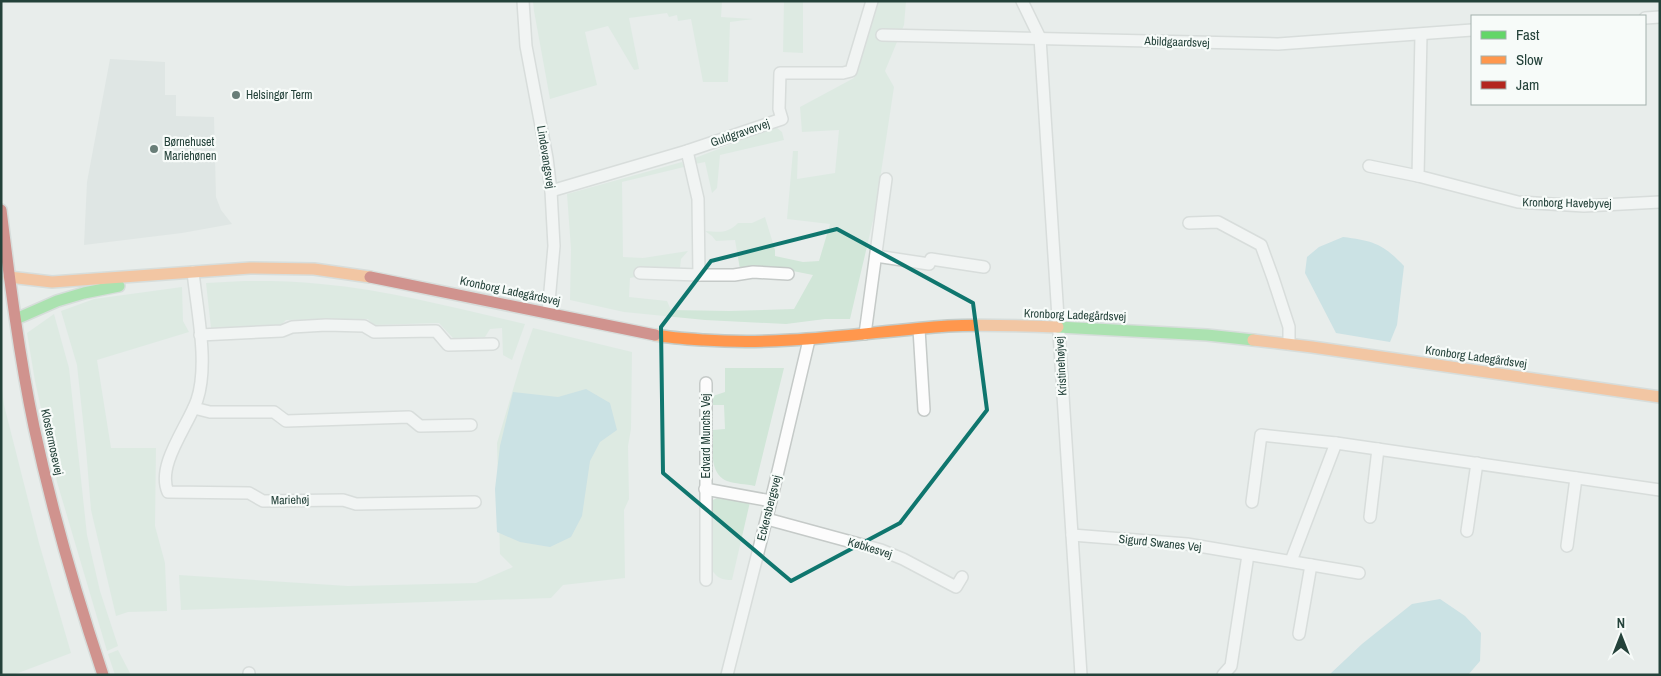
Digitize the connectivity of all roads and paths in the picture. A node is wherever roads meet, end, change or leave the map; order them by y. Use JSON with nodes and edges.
{"nodes":[{"id":1,"x":523,"y":1,"type":"edge"},
{"id":2,"x":872,"y":1,"type":"edge"},
{"id":3,"x":1022,"y":1,"type":"edge"},
{"id":4,"x":1660,"y":17,"type":"edge"},
{"id":5,"x":1646,"y":18,"type":"edge"},
{"id":6,"x":1471,"y":30,"type":"edge"},
{"id":7,"x":882,"y":34,"type":"dead end"},
{"id":8,"x":1421,"y":34,"type":"junction"},
{"id":9,"x":1040,"y":38,"type":"junction"},
{"id":10,"x":687,"y":151,"type":"junction"},
{"id":11,"x":1369,"y":166,"type":"dead end"},
{"id":12,"x":1418,"y":176,"type":"junction"},
{"id":13,"x":886,"y":179,"type":"dead end"},
{"id":14,"x":551,"y":191,"type":"junction"},
{"id":15,"x":1660,"y":202,"type":"edge"},
{"id":16,"x":1,"y":210,"type":"edge"},
{"id":17,"x":1188,"y":224,"type":"dead end"},
{"id":18,"x":876,"y":256,"type":"junction"},
{"id":19,"x":984,"y":267,"type":"dead end"},
{"id":20,"x":193,"y":272,"type":"junction"},
{"id":21,"x":640,"y":273,"type":"dead end"},
{"id":22,"x":788,"y":274,"type":"dead end"},
{"id":23,"x":149,"y":275,"type":"junction"},
{"id":24,"x":699,"y":275,"type":"junction"},
{"id":25,"x":9,"y":277,"type":"junction"},
{"id":26,"x":548,"y":313,"type":"junction"},
{"id":27,"x":16,"y":319,"type":"junction"},
{"id":28,"x":1059,"y":327,"type":"junction"},
{"id":29,"x":919,"y":329,"type":"junction"},
{"id":30,"x":865,"y":334,"type":"junction"},
{"id":31,"x":200,"y":335,"type":"junction"},
{"id":32,"x":809,"y":340,"type":"junction"},
{"id":33,"x":493,"y":344,"type":"dead end"},
{"id":34,"x":1289,"y":344,"type":"junction"},
{"id":35,"x":706,"y":383,"type":"dead end"},
{"id":36,"x":1660,"y":398,"type":"edge"},
{"id":37,"x":194,"y":408,"type":"junction"},
{"id":38,"x":924,"y":410,"type":"dead end"},
{"id":39,"x":471,"y":425,"type":"dead end"},
{"id":40,"x":1336,"y":443,"type":"junction"},
{"id":41,"x":1378,"y":449,"type":"junction"},
{"id":42,"x":1477,"y":463,"type":"junction"},
{"id":43,"x":1576,"y":478,"type":"junction"},
{"id":44,"x":705,"y":489,"type":"junction"},
{"id":45,"x":1660,"y":490,"type":"edge"},
{"id":46,"x":771,"y":501,"type":"junction"},
{"id":47,"x":475,"y":502,"type":"dead end"},
{"id":48,"x":1252,"y":502,"type":"dead end"},
{"id":49,"x":1370,"y":517,"type":"dead end"},
{"id":50,"x":766,"y":519,"type":"junction"},
{"id":51,"x":1467,"y":532,"type":"dead end"},
{"id":52,"x":1072,"y":535,"type":"junction"},
{"id":53,"x":1567,"y":546,"type":"dead end"},
{"id":54,"x":1248,"y":555,"type":"junction"},
{"id":55,"x":1290,"y":561,"type":"junction"},
{"id":56,"x":1311,"y":565,"type":"junction"},
{"id":57,"x":1359,"y":573,"type":"dead end"},
{"id":58,"x":962,"y":577,"type":"dead end"},
{"id":59,"x":706,"y":580,"type":"dead end"},
{"id":60,"x":1299,"y":634,"type":"dead end"},
{"id":61,"x":729,"y":674,"type":"edge"},
{"id":62,"x":103,"y":675,"type":"edge"},
{"id":63,"x":1081,"y":675,"type":"edge"},
{"id":64,"x":1223,"y":675,"type":"edge"}],
"edges":[{"from":1,"to":14,"type":"street","name":"Lindevangsvej"},
{"from":2,"to":10,"type":"street","name":"Guldgravervej"},
{"from":3,"to":9,"type":"street","name":"Kristinehøjvej"},
{"from":4,"to":5,"type":"street"},
{"from":6,"to":8,"type":"street","name":"Abildgaardsvej"},
{"from":7,"to":9,"type":"street","name":"Abildgaardsvej"},
{"from":8,"to":9,"type":"street","name":"Abildgaardsvej"},
{"from":8,"to":12,"type":"street"},
{"from":9,"to":28,"type":"street","name":"Kristinehøjvej"},
{"from":10,"to":14,"type":"street","name":"Guldgravervej"},
{"from":10,"to":24,"type":"street"},
{"from":11,"to":12,"type":"street","name":"Kronborg Havebyvej"},
{"from":12,"to":15,"type":"street","name":"Kronborg Havebyvej"},
{"from":13,"to":18,"type":"street"},
{"from":14,"to":26,"type":"street","name":"Lindevangsvej"},
{"from":16,"to":25,"type":"street","name":"Klostermosevej"},
{"from":17,"to":34,"type":"street"},
{"from":18,"to":19,"type":"street"},
{"from":18,"to":30,"type":"street"},
{"from":20,"to":23,"type":"street","name":"Kronborg Ladegårdsvej"},
{"from":20,"to":26,"type":"street","name":"Kronborg Ladegårdsvej"},
{"from":20,"to":31,"type":"street","name":"Mariehøj"},
{"from":21,"to":24,"type":"street"},
{"from":22,"to":24,"type":"street"},
{"from":23,"to":25,"type":"street","name":"Kronborg Ladegårdsvej"},
{"from":23,"to":27,"type":"street","name":"Kronborg Ladegårdsvej"},
{"from":25,"to":27,"type":"street","name":"Klostermosevej"},
{"from":26,"to":32,"type":"street","name":"Kronborg Ladegårdsvej"},
{"from":27,"to":62,"type":"street","name":"Klostermosevej"},
{"from":28,"to":29,"type":"street","name":"Kronborg Ladegårdsvej"},
{"from":28,"to":34,"type":"street","name":"Kronborg Ladegårdsvej"},
{"from":28,"to":52,"type":"street","name":"Kristinehøjvej"},
{"from":29,"to":30,"type":"street","name":"Kronborg Ladegårdsvej"},
{"from":29,"to":38,"type":"street"},
{"from":30,"to":32,"type":"street","name":"Kronborg Ladegårdsvej"},
{"from":31,"to":33,"type":"street"},
{"from":31,"to":37,"type":"street","name":"Mariehøj"},
{"from":32,"to":46,"type":"street","name":"Eckersbergsvej"},
{"from":34,"to":36,"type":"street","name":"Kronborg Ladegårdsvej"},
{"from":35,"to":44,"type":"street","name":"Edvard Munchs Vej"},
{"from":37,"to":39,"type":"street"},
{"from":37,"to":47,"type":"street","name":"Mariehøj"},
{"from":40,"to":41,"type":"street"},
{"from":40,"to":48,"type":"street"},
{"from":40,"to":55,"type":"street"},
{"from":41,"to":42,"type":"street"},
{"from":41,"to":49,"type":"street"},
{"from":42,"to":43,"type":"street"},
{"from":42,"to":51,"type":"street"},
{"from":43,"to":45,"type":"street"},
{"from":43,"to":53,"type":"street"},
{"from":44,"to":46,"type":"street","name":"Edvard Munchs Vej"},
{"from":44,"to":59,"type":"street","name":"Edvard Munchs Vej"},
{"from":46,"to":50,"type":"street","name":"Eckersbergsvej"},
{"from":50,"to":58,"type":"street","name":"Købkesvej"},
{"from":50,"to":61,"type":"street","name":"Eckersbergsvej"},
{"from":52,"to":54,"type":"street","name":"Sigurd Swanes Vej"},
{"from":52,"to":63,"type":"street","name":"Kristinehøjvej"},
{"from":54,"to":55,"type":"street","name":"Sigurd Swanes Vej"},
{"from":54,"to":64,"type":"street"},
{"from":55,"to":56,"type":"street","name":"Sigurd Swanes Vej"},
{"from":56,"to":57,"type":"street","name":"Sigurd Swanes Vej"},
{"from":56,"to":60,"type":"street"}]}
